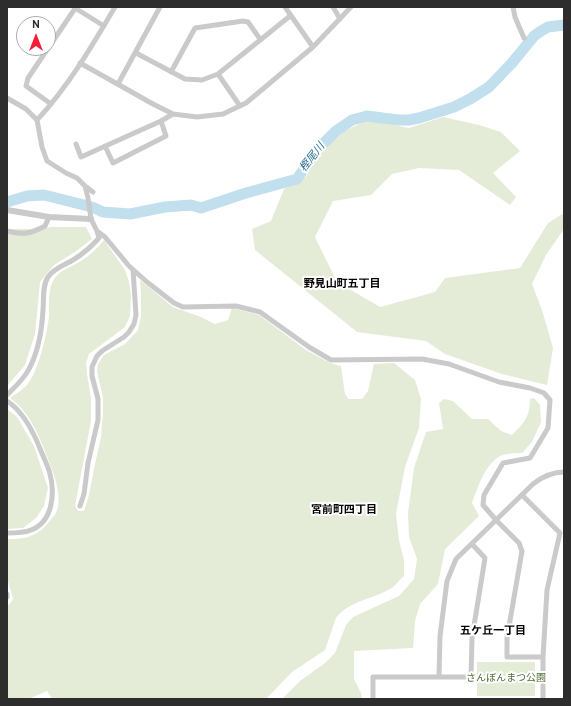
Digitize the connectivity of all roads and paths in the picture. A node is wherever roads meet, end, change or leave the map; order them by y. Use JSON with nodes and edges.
{"nodes":[{"id":1,"x":115,"y":7,"type":"edge"},
{"id":2,"x":160,"y":7,"type":"edge"},
{"id":3,"x":284,"y":7,"type":"edge"},
{"id":4,"x":333,"y":7,"type":"edge"},
{"id":5,"x":351,"y":7,"type":"edge"},
{"id":6,"x":513,"y":7,"type":"edge"},
{"id":7,"x":76,"y":8,"type":"edge"},
{"id":8,"x":290,"y":16,"type":"junction"},
{"id":9,"x":340,"y":19,"type":"junction"},
{"id":10,"x":104,"y":26,"type":"junction"},
{"id":11,"x":524,"y":38,"type":"dead end"},
{"id":12,"x":260,"y":39,"type":"junction"},
{"id":13,"x":313,"y":47,"type":"junction"},
{"id":14,"x":136,"y":53,"type":"junction"},
{"id":15,"x":80,"y":63,"type":"junction"},
{"id":16,"x":171,"y":72,"type":"junction"},
{"id":17,"x":218,"y":74,"type":"junction"},
{"id":18,"x":118,"y":84,"type":"junction"},
{"id":19,"x":7,"y":98,"type":"edge"},
{"id":20,"x":51,"y":104,"type":"junction"},
{"id":21,"x":240,"y":106,"type":"junction"},
{"id":22,"x":174,"y":114,"type":"junction"},
{"id":23,"x":37,"y":120,"type":"junction"},
{"id":24,"x":161,"y":122,"type":"junction"},
{"id":25,"x":76,"y":144,"type":"dead end"},
{"id":26,"x":105,"y":146,"type":"junction"},
{"id":27,"x":84,"y":186,"type":"junction"},
{"id":28,"x":93,"y":192,"type":"dead end"},
{"id":29,"x":7,"y":210,"type":"edge"},
{"id":30,"x":49,"y":217,"type":"junction"},
{"id":31,"x":91,"y":219,"type":"junction"},
{"id":32,"x":7,"y":231,"type":"edge"},
{"id":33,"x":97,"y":231,"type":"junction"},
{"id":34,"x":133,"y":270,"type":"junction"},
{"id":35,"x":7,"y":395,"type":"edge"},
{"id":36,"x":7,"y":400,"type":"edge"},
{"id":37,"x":564,"y":472,"type":"edge"},
{"id":38,"x":522,"y":494,"type":"junction"},
{"id":39,"x":80,"y":506,"type":"dead end"},
{"id":40,"x":496,"y":520,"type":"junction"},
{"id":41,"x":7,"y":533,"type":"edge"},
{"id":42,"x":472,"y":544,"type":"junction"},
{"id":43,"x":542,"y":657,"type":"junction"},
{"id":44,"x":439,"y":676,"type":"junction"},
{"id":45,"x":373,"y":699,"type":"edge"},
{"id":46,"x":542,"y":699,"type":"edge"}],
"edges":[{"from":1,"to":10,"type":"street"},
{"from":2,"to":14,"type":"street"},
{"from":3,"to":8,"type":"street"},
{"from":4,"to":9,"type":"street"},
{"from":5,"to":9,"type":"street"},
{"from":6,"to":11,"type":"street"},
{"from":7,"to":10,"type":"street"},
{"from":7,"to":20,"type":"street"},
{"from":8,"to":12,"type":"street"},
{"from":8,"to":13,"type":"street"},
{"from":9,"to":13,"type":"street"},
{"from":10,"to":15,"type":"street"},
{"from":12,"to":16,"type":"street"},
{"from":12,"to":17,"type":"street"},
{"from":13,"to":21,"type":"street"},
{"from":14,"to":16,"type":"street"},
{"from":14,"to":18,"type":"street"},
{"from":15,"to":18,"type":"street"},
{"from":15,"to":20,"type":"street"},
{"from":16,"to":17,"type":"street"},
{"from":17,"to":21,"type":"street"},
{"from":18,"to":22,"type":"street"},
{"from":19,"to":23,"type":"street"},
{"from":20,"to":23,"type":"street"},
{"from":21,"to":22,"type":"street"},
{"from":22,"to":24,"type":"street"},
{"from":23,"to":27,"type":"street"},
{"from":24,"to":26,"type":"street"},
{"from":24,"to":26,"type":"street"},
{"from":25,"to":26,"type":"street"},
{"from":27,"to":28,"type":"street"},
{"from":27,"to":31,"type":"street"},
{"from":29,"to":30,"type":"street"},
{"from":30,"to":31,"type":"street"},
{"from":30,"to":32,"type":"street"},
{"from":31,"to":33,"type":"street"},
{"from":33,"to":34,"type":"street"},
{"from":33,"to":35,"type":"street"},
{"from":34,"to":39,"type":"street"},
{"from":34,"to":40,"type":"street"},
{"from":36,"to":41,"type":"street"},
{"from":37,"to":38,"type":"street"},
{"from":38,"to":40,"type":"street"},
{"from":38,"to":43,"type":"street"},
{"from":40,"to":42,"type":"street"},
{"from":40,"to":43,"type":"street"},
{"from":42,"to":44,"type":"street"},
{"from":42,"to":44,"type":"street"},
{"from":43,"to":46,"type":"street"},
{"from":44,"to":45,"type":"street"}]}
